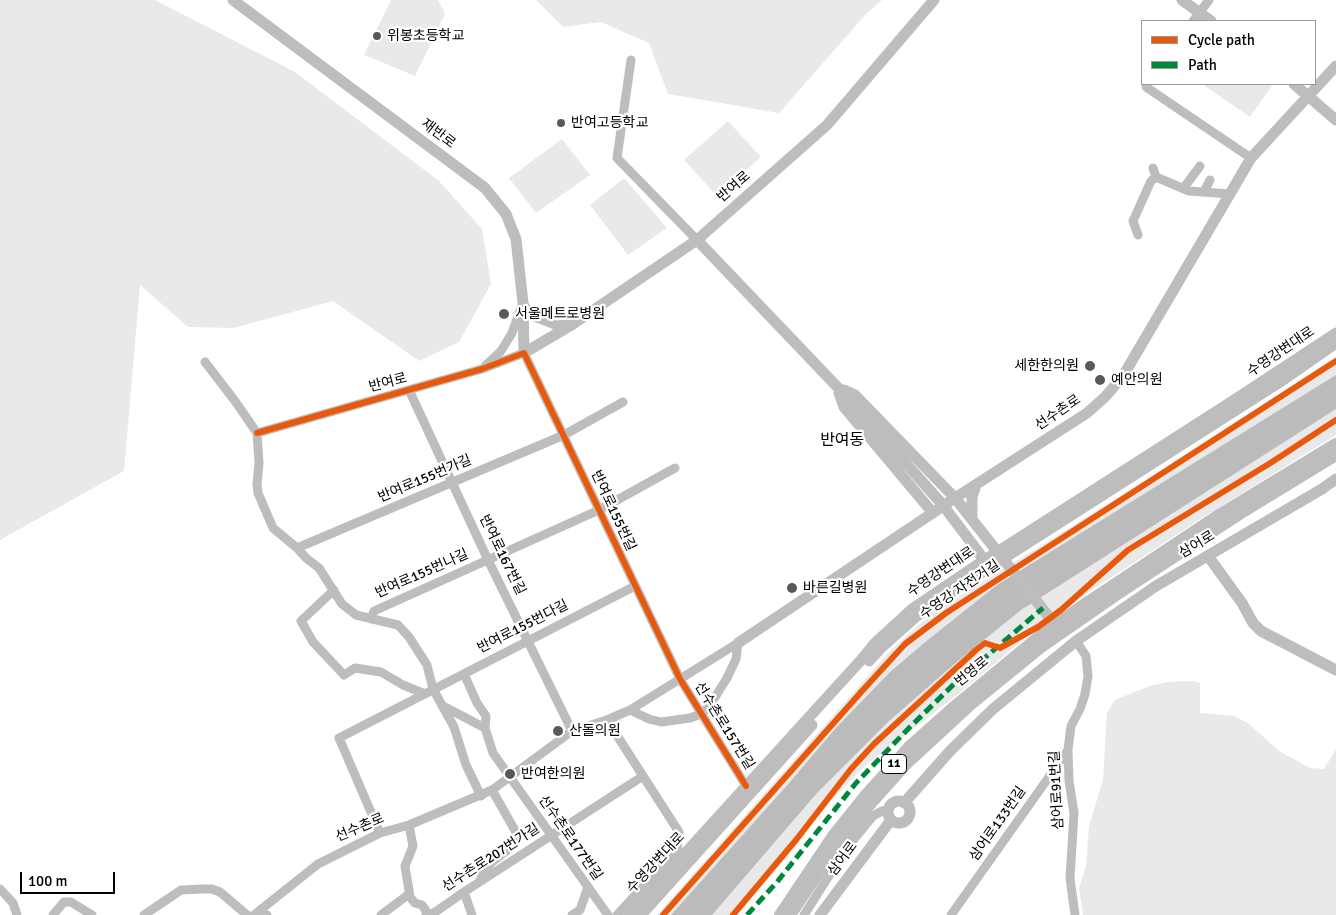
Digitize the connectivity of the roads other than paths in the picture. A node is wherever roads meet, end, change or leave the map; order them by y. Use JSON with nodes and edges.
{"nodes":[{"id":1,"x":233,"y":0,"type":"edge"},
{"id":2,"x":934,"y":0,"type":"edge"},
{"id":3,"x":1182,"y":0,"type":"edge"},
{"id":4,"x":1209,"y":0,"type":"edge"},
{"id":5,"x":1196,"y":17,"type":"edge"},
{"id":6,"x":631,"y":60,"type":"dead end"},
{"id":7,"x":1336,"y":66,"type":"edge"},
{"id":8,"x":1146,"y":85,"type":"edge"},
{"id":9,"x":1295,"y":85,"type":"edge"},
{"id":10,"x":1308,"y":94,"type":"junction"},
{"id":11,"x":1336,"y":120,"type":"edge"},
{"id":12,"x":1251,"y":158,"type":"junction"},
{"id":13,"x":1200,"y":166,"type":"dead end"},
{"id":14,"x":1210,"y":180,"type":"dead end"},
{"id":15,"x":1183,"y":189,"type":"junction"},
{"id":16,"x":1204,"y":192,"type":"junction"},
{"id":17,"x":1230,"y":194,"type":"junction"},
{"id":18,"x":1138,"y":235,"type":"dead end"},
{"id":19,"x":697,"y":240,"type":"junction"},
{"id":20,"x":523,"y":303,"type":"junction"},
{"id":21,"x":573,"y":324,"type":"junction"},
{"id":22,"x":1336,"y":333,"type":"edge"},
{"id":23,"x":1336,"y":343,"type":"edge"},
{"id":24,"x":524,"y":353,"type":"junction"},
{"id":25,"x":205,"y":362,"type":"dead end"},
{"id":26,"x":482,"y":369,"type":"junction"},
{"id":27,"x":409,"y":390,"type":"junction"},
{"id":28,"x":841,"y":391,"type":"junction"},
{"id":29,"x":623,"y":402,"type":"dead end"},
{"id":30,"x":257,"y":433,"type":"junction"},
{"id":31,"x":564,"y":435,"type":"junction"},
{"id":32,"x":1336,"y":444,"type":"edge"},
{"id":33,"x":1336,"y":455,"type":"edge"},
{"id":34,"x":675,"y":468,"type":"dead end"},
{"id":35,"x":1336,"y":479,"type":"edge"},
{"id":36,"x":452,"y":482,"type":"junction"},
{"id":37,"x":976,"y":486,"type":"junction"},
{"id":38,"x":955,"y":498,"type":"junction"},
{"id":39,"x":599,"y":510,"type":"junction"},
{"id":40,"x":933,"y":513,"type":"junction"},
{"id":41,"x":972,"y":519,"type":"junction"},
{"id":42,"x":1020,"y":543,"type":"junction"},
{"id":43,"x":297,"y":548,"type":"junction"},
{"id":44,"x":1208,"y":556,"type":"junction"},
{"id":45,"x":488,"y":560,"type":"junction"},
{"id":46,"x":988,"y":563,"type":"junction"},
{"id":47,"x":976,"y":571,"type":"junction"},
{"id":48,"x":635,"y":586,"type":"junction"},
{"id":49,"x":334,"y":590,"type":"junction"},
{"id":50,"x":371,"y":619,"type":"junction"},
{"id":51,"x":1070,"y":621,"type":"junction"},
{"id":52,"x":528,"y":640,"type":"junction"},
{"id":53,"x":1076,"y":641,"type":"junction"},
{"id":54,"x":738,"y":643,"type":"junction"},
{"id":55,"x":1039,"y":643,"type":"junction"},
{"id":56,"x":1336,"y":670,"type":"edge"},
{"id":57,"x":464,"y":674,"type":"junction"},
{"id":58,"x":680,"y":679,"type":"junction"},
{"id":59,"x":429,"y":692,"type":"junction"},
{"id":60,"x":443,"y":706,"type":"junction"},
{"id":61,"x":630,"y":710,"type":"junction"},
{"id":62,"x":701,"y":714,"type":"junction"},
{"id":63,"x":607,"y":720,"type":"junction"},
{"id":64,"x":485,"y":728,"type":"junction"},
{"id":65,"x":572,"y":731,"type":"junction"},
{"id":66,"x":1068,"y":750,"type":"junction"},
{"id":67,"x":643,"y":776,"type":"junction"},
{"id":68,"x":510,"y":778,"type":"junction"},
{"id":69,"x":746,"y":786,"type":"junction"},
{"id":70,"x":492,"y":790,"type":"junction"},
{"id":71,"x":481,"y":796,"type":"junction"},
{"id":72,"x":904,"y":803,"type":"junction"},
{"id":73,"x":889,"y":815,"type":"junction"},
{"id":74,"x":409,"y":825,"type":"junction"},
{"id":75,"x":380,"y":833,"type":"junction"},
{"id":76,"x":551,"y":835,"type":"junction"},
{"id":77,"x":479,"y":882,"type":"junction"},
{"id":78,"x":588,"y":887,"type":"junction"},
{"id":79,"x":0,"y":889,"type":"edge"},
{"id":80,"x":464,"y":892,"type":"junction"},
{"id":81,"x":409,"y":894,"type":"junction"},
{"id":82,"x":256,"y":913,"type":"edge"},
{"id":83,"x":1071,"y":913,"type":"edge"},
{"id":84,"x":18,"y":915,"type":"edge"},
{"id":85,"x":54,"y":915,"type":"edge"},
{"id":86,"x":92,"y":915,"type":"edge"},
{"id":87,"x":144,"y":915,"type":"edge"},
{"id":88,"x":247,"y":915,"type":"edge"},
{"id":89,"x":267,"y":915,"type":"edge"},
{"id":90,"x":381,"y":915,"type":"edge"},
{"id":91,"x":426,"y":915,"type":"edge"},
{"id":92,"x":431,"y":915,"type":"edge"},
{"id":93,"x":472,"y":915,"type":"edge"},
{"id":94,"x":572,"y":915,"type":"edge"},
{"id":95,"x":608,"y":915,"type":"edge"},
{"id":96,"x":617,"y":915,"type":"edge"},
{"id":97,"x":629,"y":915,"type":"edge"},
{"id":98,"x":640,"y":915,"type":"edge"},
{"id":99,"x":780,"y":915,"type":"edge"},
{"id":100,"x":790,"y":915,"type":"edge"},
{"id":101,"x":804,"y":915,"type":"edge"},
{"id":102,"x":820,"y":915,"type":"edge"},
{"id":103,"x":951,"y":915,"type":"edge"}],
"edges":[{"from":1,"to":20,"type":"main road","name":"재반로"},
{"from":2,"to":19,"type":"main road","name":"반여로"},
{"from":3,"to":5,"type":"main road"},
{"from":4,"to":5,"type":"street"},
{"from":6,"to":19,"type":"street"},
{"from":7,"to":10,"type":"main road","name":"선수촌로"},
{"from":8,"to":12,"type":"street"},
{"from":9,"to":10,"type":"main road"},
{"from":10,"to":11,"type":"main road"},
{"from":10,"to":12,"type":"main road","name":"선수촌로"},
{"from":12,"to":17,"type":"main road","name":"선수촌로"},
{"from":13,"to":15,"type":"street"},
{"from":14,"to":16,"type":"street"},
{"from":15,"to":16,"type":"street"},
{"from":15,"to":18,"type":"street"},
{"from":16,"to":17,"type":"street"},
{"from":17,"to":37,"type":"main road","name":"선수촌로"},
{"from":19,"to":21,"type":"main road","name":"반여로"},
{"from":19,"to":28,"type":"main road"},
{"from":20,"to":21,"type":"street"},
{"from":20,"to":24,"type":"main road","name":"재반로"},
{"from":20,"to":26,"type":"street"},
{"from":21,"to":24,"type":"main road","name":"반여로"},
{"from":22,"to":42,"type":"main road","name":"수영강변대로"},
{"from":23,"to":42,"type":"main road","name":"수영강변대로"},
{"from":24,"to":26,"type":"street","name":"반여로"},
{"from":24,"to":31,"type":"street","name":"반여로155번길"},
{"from":25,"to":30,"type":"street"},
{"from":26,"to":27,"type":"street","name":"반여로"},
{"from":27,"to":30,"type":"street","name":"반여로"},
{"from":27,"to":36,"type":"street","name":"반여로167번길"},
{"from":28,"to":38,"type":"main road"},
{"from":28,"to":40,"type":"main road"},
{"from":28,"to":46,"type":"main road"},
{"from":29,"to":31,"type":"street"},
{"from":30,"to":43,"type":"street"},
{"from":31,"to":36,"type":"street","name":"반여로155번가길"},
{"from":31,"to":39,"type":"street","name":"반여로155번길"},
{"from":32,"to":51,"type":"highway","name":"번영로","number":"11"},
{"from":33,"to":51,"type":"highway","name":"번영로","number":"11"},
{"from":34,"to":39,"type":"street","name":"반여로155번길"},
{"from":35,"to":44,"type":"main road","name":"삼어로"},
{"from":36,"to":43,"type":"street","name":"반여로155번가길"},
{"from":36,"to":45,"type":"street","name":"반여로167번길"},
{"from":37,"to":38,"type":"main road","name":"선수촌로"},
{"from":37,"to":41,"type":"main road"},
{"from":38,"to":40,"type":"main road","name":"선수촌로"},
{"from":38,"to":41,"type":"main road"},
{"from":39,"to":45,"type":"street","name":"반여로155번나길"},
{"from":39,"to":48,"type":"street","name":"반여로155번길"},
{"from":40,"to":54,"type":"main road","name":"선수촌로"},
{"from":41,"to":53,"type":"main road"},
{"from":42,"to":46,"type":"main road","name":"수영강변대로"},
{"from":43,"to":49,"type":"street"},
{"from":44,"to":53,"type":"main road","name":"삼어로"},
{"from":44,"to":56,"type":"main road"},
{"from":45,"to":50,"type":"street","name":"반여로155번나길"},
{"from":45,"to":52,"type":"street","name":"반여로167번길"},
{"from":46,"to":47,"type":"main road","name":"수영강변대로"},
{"from":47,"to":69,"type":"main road","name":"수영강변대로"},
{"from":47,"to":98,"type":"main road","name":"수영강변대로"},
{"from":48,"to":52,"type":"street","name":"반여로155번다길"},
{"from":48,"to":58,"type":"street","name":"반여로155번길"},
{"from":49,"to":50,"type":"street"},
{"from":49,"to":59,"type":"street"},
{"from":50,"to":59,"type":"street"},
{"from":51,"to":55,"type":"highway","name":"번영로","number":"11"},
{"from":52,"to":57,"type":"street","name":"반여로155번다길"},
{"from":52,"to":65,"type":"street","name":"반여로167번길"},
{"from":53,"to":66,"type":"street","name":"삼어로91번길"},
{"from":53,"to":72,"type":"main road","name":"삼어로"},
{"from":54,"to":58,"type":"street","name":"선수촌로"},
{"from":54,"to":62,"type":"street"},
{"from":55,"to":99,"type":"highway","name":"번영로","number":"11"},
{"from":55,"to":100,"type":"highway","name":"번영로","number":"11"},
{"from":57,"to":59,"type":"street","name":"반여로155번다길"},
{"from":57,"to":64,"type":"street"},
{"from":58,"to":61,"type":"street","name":"선수촌로"},
{"from":58,"to":62,"type":"street","name":"선수촌로157번길"},
{"from":59,"to":60,"type":"street"},
{"from":59,"to":75,"type":"street","name":"반여로155번다길"},
{"from":60,"to":64,"type":"street"},
{"from":60,"to":71,"type":"street"},
{"from":61,"to":62,"type":"street"},
{"from":61,"to":63,"type":"street","name":"선수촌로"},
{"from":62,"to":69,"type":"street","name":"선수촌로157번길"},
{"from":63,"to":65,"type":"street","name":"선수촌로"},
{"from":63,"to":67,"type":"street"},
{"from":64,"to":68,"type":"street"},
{"from":65,"to":68,"type":"street","name":"선수촌로"},
{"from":66,"to":83,"type":"street","name":"삼어로91번길"},
{"from":66,"to":103,"type":"street","name":"삼어로133번길"},
{"from":67,"to":76,"type":"street","name":"선수촌로207번가길"},
{"from":67,"to":96,"type":"street"},
{"from":68,"to":70,"type":"street","name":"선수촌로"},
{"from":68,"to":76,"type":"street","name":"선수촌로177번길"},
{"from":69,"to":97,"type":"main road","name":"수영강변대로"},
{"from":70,"to":71,"type":"street","name":"선수촌로"},
{"from":70,"to":77,"type":"street"},
{"from":71,"to":74,"type":"street","name":"선수촌로"},
{"from":72,"to":73,"type":"main road"},
{"from":72,"to":73,"type":"main road"},
{"from":73,"to":101,"type":"street"},
{"from":73,"to":102,"type":"main road","name":"삼어로"},
{"from":74,"to":75,"type":"street","name":"선수촌로"},
{"from":74,"to":81,"type":"street"},
{"from":75,"to":82,"type":"street","name":"선수촌로"},
{"from":76,"to":77,"type":"street","name":"선수촌로207번가길"},
{"from":76,"to":78,"type":"street","name":"선수촌로177번길"},
{"from":77,"to":80,"type":"street","name":"선수촌로207번가길"},
{"from":78,"to":94,"type":"street"},
{"from":78,"to":95,"type":"street","name":"선수촌로177번길"},
{"from":79,"to":84,"type":"street"},
{"from":80,"to":92,"type":"street","name":"선수촌로207번가길"},
{"from":80,"to":93,"type":"street"},
{"from":81,"to":90,"type":"street"},
{"from":81,"to":91,"type":"street"},
{"from":82,"to":89,"type":"street"},
{"from":85,"to":86,"type":"street"},
{"from":87,"to":88,"type":"street"}]}
